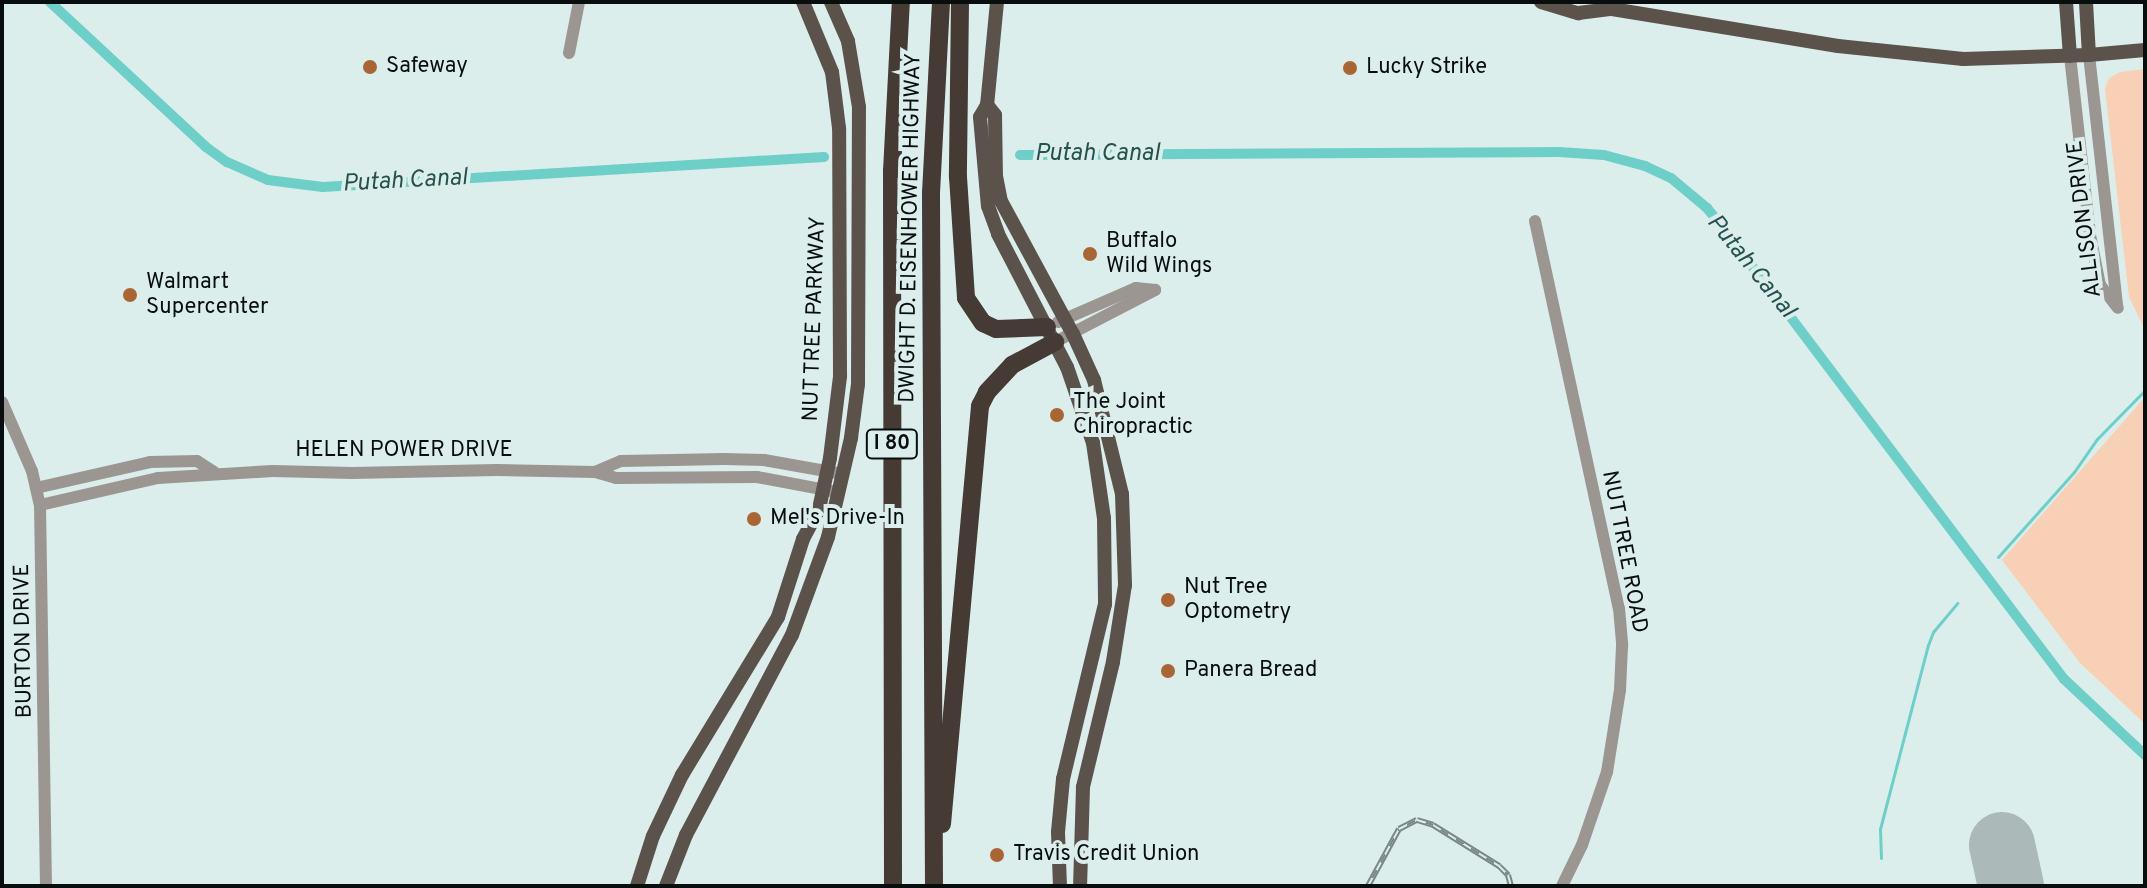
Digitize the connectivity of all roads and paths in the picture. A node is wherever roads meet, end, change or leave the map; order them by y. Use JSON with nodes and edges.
{"nodes":[{"id":1,"x":579,"y":2,"type":"edge"},
{"id":2,"x":803,"y":2,"type":"edge"},
{"id":3,"x":831,"y":2,"type":"edge"},
{"id":4,"x":901,"y":2,"type":"edge"},
{"id":5,"x":941,"y":2,"type":"edge"},
{"id":6,"x":960,"y":2,"type":"edge"},
{"id":7,"x":997,"y":2,"type":"edge"},
{"id":8,"x":1541,"y":2,"type":"edge"},
{"id":9,"x":2066,"y":2,"type":"edge"},
{"id":10,"x":2086,"y":2,"type":"edge"},
{"id":11,"x":1605,"y":5,"type":"edge"},
{"id":12,"x":2145,"y":50,"type":"edge"},
{"id":13,"x":569,"y":53,"type":"dead end"},
{"id":14,"x":2089,"y":55,"type":"junction"},
{"id":15,"x":2070,"y":56,"type":"junction"},
{"id":16,"x":987,"y":105,"type":"junction"},
{"id":17,"x":1535,"y":221,"type":"dead end"},
{"id":18,"x":1065,"y":318,"type":"junction"},
{"id":19,"x":1051,"y":334,"type":"junction"},
{"id":20,"x":1073,"y":334,"type":"junction"},
{"id":21,"x":2,"y":402,"type":"edge"},
{"id":22,"x":214,"y":472,"type":"junction"},
{"id":23,"x":595,"y":472,"type":"junction"},
{"id":24,"x":828,"y":472,"type":"junction"},
{"id":25,"x":844,"y":475,"type":"junction"},
{"id":26,"x":36,"y":488,"type":"junction"},
{"id":27,"x":832,"y":491,"type":"junction"},
{"id":28,"x":40,"y":505,"type":"junction"},
{"id":29,"x":1106,"y":544,"type":"junction"},
{"id":30,"x":1120,"y":626,"type":"junction"},
{"id":31,"x":1099,"y":632,"type":"junction"},
{"id":32,"x":1093,"y":737,"type":"junction"},
{"id":33,"x":934,"y":880,"type":"edge"},
{"id":34,"x":46,"y":886,"type":"edge"},
{"id":35,"x":637,"y":886,"type":"edge"},
{"id":36,"x":666,"y":886,"type":"edge"},
{"id":37,"x":893,"y":886,"type":"edge"},
{"id":38,"x":1060,"y":886,"type":"edge"},
{"id":39,"x":1080,"y":886,"type":"edge"},
{"id":40,"x":1562,"y":886,"type":"edge"}],
"edges":[{"from":1,"to":13,"type":"street"},
{"from":2,"to":24,"type":"main road","name":"NUT TREE PARKWAY"},
{"from":3,"to":25,"type":"main road","name":"NUT TREE PARKWAY"},
{"from":4,"to":37,"type":"highway","name":"DWIGHT D. EISENHOWER HIGHWAY","number":"I 80"},
{"from":5,"to":33,"type":"highway","name":"DWIGHT D. EISENHOWER HIGHWAY","number":"I 80"},
{"from":6,"to":19,"type":"highway"},
{"from":7,"to":16,"type":"main road"},
{"from":8,"to":11,"type":"main road"},
{"from":9,"to":15,"type":"main road","name":"ALLISON DRIVE"},
{"from":10,"to":14,"type":"main road","name":"ALLISON DRIVE"},
{"from":11,"to":15,"type":"main road"},
{"from":12,"to":14,"type":"main road"},
{"from":14,"to":15,"type":"main road"},
{"from":14,"to":15,"type":"street","name":"ALLISON DRIVE"},
{"from":16,"to":18,"type":"main road"},
{"from":16,"to":19,"type":"main road"},
{"from":17,"to":40,"type":"street","name":"NUT TREE ROAD"},
{"from":18,"to":19,"type":"street"},
{"from":18,"to":20,"type":"main road"},
{"from":18,"to":20,"type":"street"},
{"from":19,"to":20,"type":"street"},
{"from":19,"to":29,"type":"main road"},
{"from":19,"to":33,"type":"highway"},
{"from":20,"to":30,"type":"main road"},
{"from":21,"to":26,"type":"street","name":"BURTON DRIVE"},
{"from":22,"to":23,"type":"street","name":"HELEN POWER DRIVE"},
{"from":22,"to":26,"type":"street","name":"HELEN POWER DRIVE"},
{"from":22,"to":28,"type":"street","name":"HELEN POWER DRIVE"},
{"from":23,"to":24,"type":"street","name":"HELEN POWER DRIVE"},
{"from":23,"to":27,"type":"street","name":"HELEN POWER DRIVE"},
{"from":24,"to":25,"type":"street","name":"HELEN POWER DRIVE"},
{"from":24,"to":27,"type":"main road","name":"NUT TREE PARKWAY"},
{"from":25,"to":27,"type":"main road","name":"NUT TREE PARKWAY"},
{"from":26,"to":28,"type":"street","name":"BURTON DRIVE"},
{"from":27,"to":35,"type":"main road","name":"NUT TREE PARKWAY"},
{"from":27,"to":36,"type":"main road","name":"NUT TREE PARKWAY"},
{"from":28,"to":34,"type":"street","name":"BURTON DRIVE"},
{"from":29,"to":30,"type":"main road"},
{"from":29,"to":31,"type":"main road"},
{"from":30,"to":32,"type":"main road"},
{"from":31,"to":32,"type":"main road"},
{"from":31,"to":38,"type":"main road"},
{"from":32,"to":39,"type":"main road"}]}
